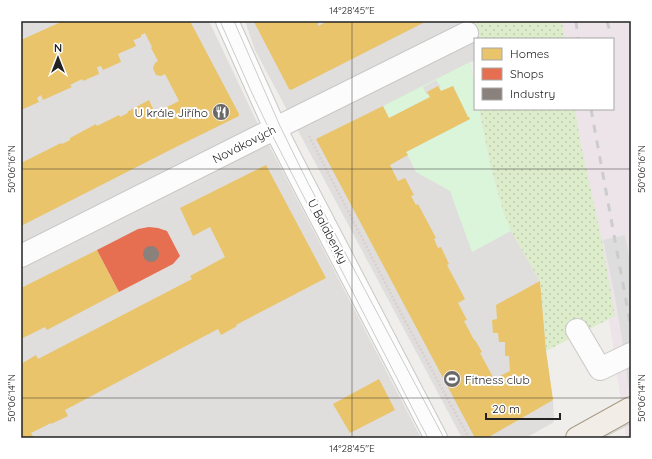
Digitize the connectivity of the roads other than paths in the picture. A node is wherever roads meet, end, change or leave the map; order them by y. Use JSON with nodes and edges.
{"nodes":[{"id":1,"x":227,"y":21,"type":"edge"},
{"id":2,"x":467,"y":33,"type":"dead end"},
{"id":3,"x":275,"y":128,"type":"junction"},
{"id":4,"x":21,"y":256,"type":"edge"},
{"id":5,"x":577,"y":330,"type":"dead end"},
{"id":6,"x":631,"y":354,"type":"edge"},
{"id":7,"x":631,"y":408,"type":"edge"},
{"id":8,"x":436,"y":438,"type":"edge"},
{"id":9,"x":577,"y":438,"type":"edge"}],
"edges":[{"from":1,"to":3,"type":"street","name":"U Balabenky"},
{"from":2,"to":3,"type":"street","name":"Novákových"},
{"from":3,"to":4,"type":"street","name":"Novákových"},
{"from":3,"to":8,"type":"street","name":"U Balabenky"},
{"from":5,"to":6,"type":"street"},
{"from":7,"to":9,"type":"main road"}]}
